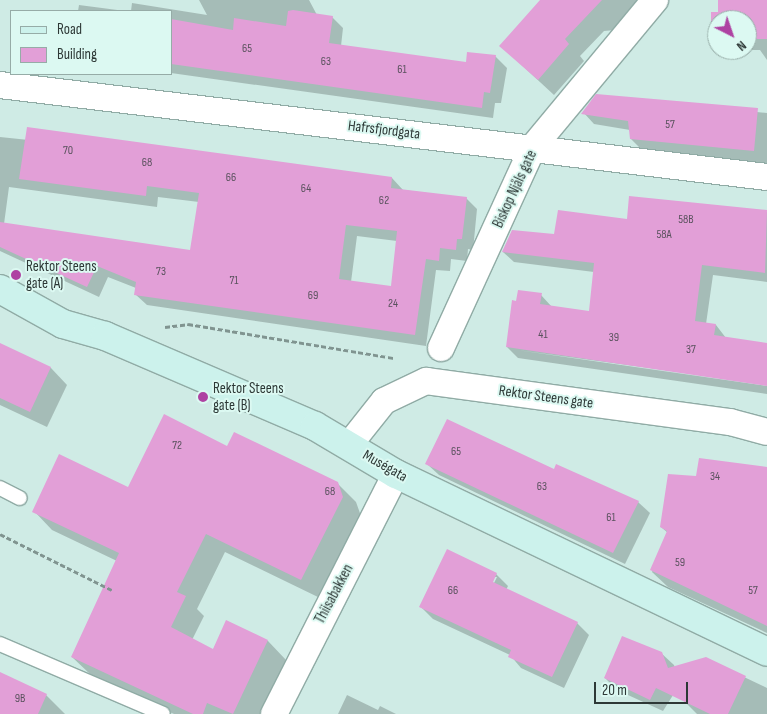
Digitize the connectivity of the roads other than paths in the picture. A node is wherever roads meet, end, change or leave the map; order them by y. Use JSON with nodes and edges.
{"nodes":[{"id":1,"x":655,"y":0,"type":"edge"},
{"id":2,"x":0,"y":85,"type":"edge"},
{"id":3,"x":533,"y":147,"type":"junction"},
{"id":4,"x":767,"y":177,"type":"edge"},
{"id":5,"x":0,"y":289,"type":"edge"},
{"id":6,"x":441,"y":348,"type":"dead end"},
{"id":7,"x":767,"y":432,"type":"edge"},
{"id":8,"x":349,"y":445,"type":"junction"},
{"id":9,"x":396,"y":474,"type":"junction"},
{"id":10,"x":0,"y":488,"type":"edge"},
{"id":11,"x":20,"y":498,"type":"dead end"},
{"id":12,"x":0,"y":644,"type":"edge"},
{"id":13,"x":767,"y":652,"type":"edge"},
{"id":14,"x":163,"y":714,"type":"edge"},
{"id":15,"x":274,"y":714,"type":"edge"}],
"edges":[{"from":1,"to":3,"type":"street","name":"Biskop Njåls gate"},
{"from":2,"to":3,"type":"street","name":"Hafrsfjordgata"},
{"from":3,"to":4,"type":"street","name":"Hafrsfjordgata"},
{"from":3,"to":6,"type":"street","name":"Biskop Njåls gate"},
{"from":5,"to":8,"type":"street","name":"Muségata"},
{"from":7,"to":8,"type":"street","name":"Rektor Steens gate"},
{"from":8,"to":9,"type":"street","name":"Muségata"},
{"from":9,"to":13,"type":"street","name":"Muségata"},
{"from":9,"to":15,"type":"street","name":"Thiisabakken"},
{"from":10,"to":11,"type":"lane"},
{"from":12,"to":14,"type":"lane"}]}
